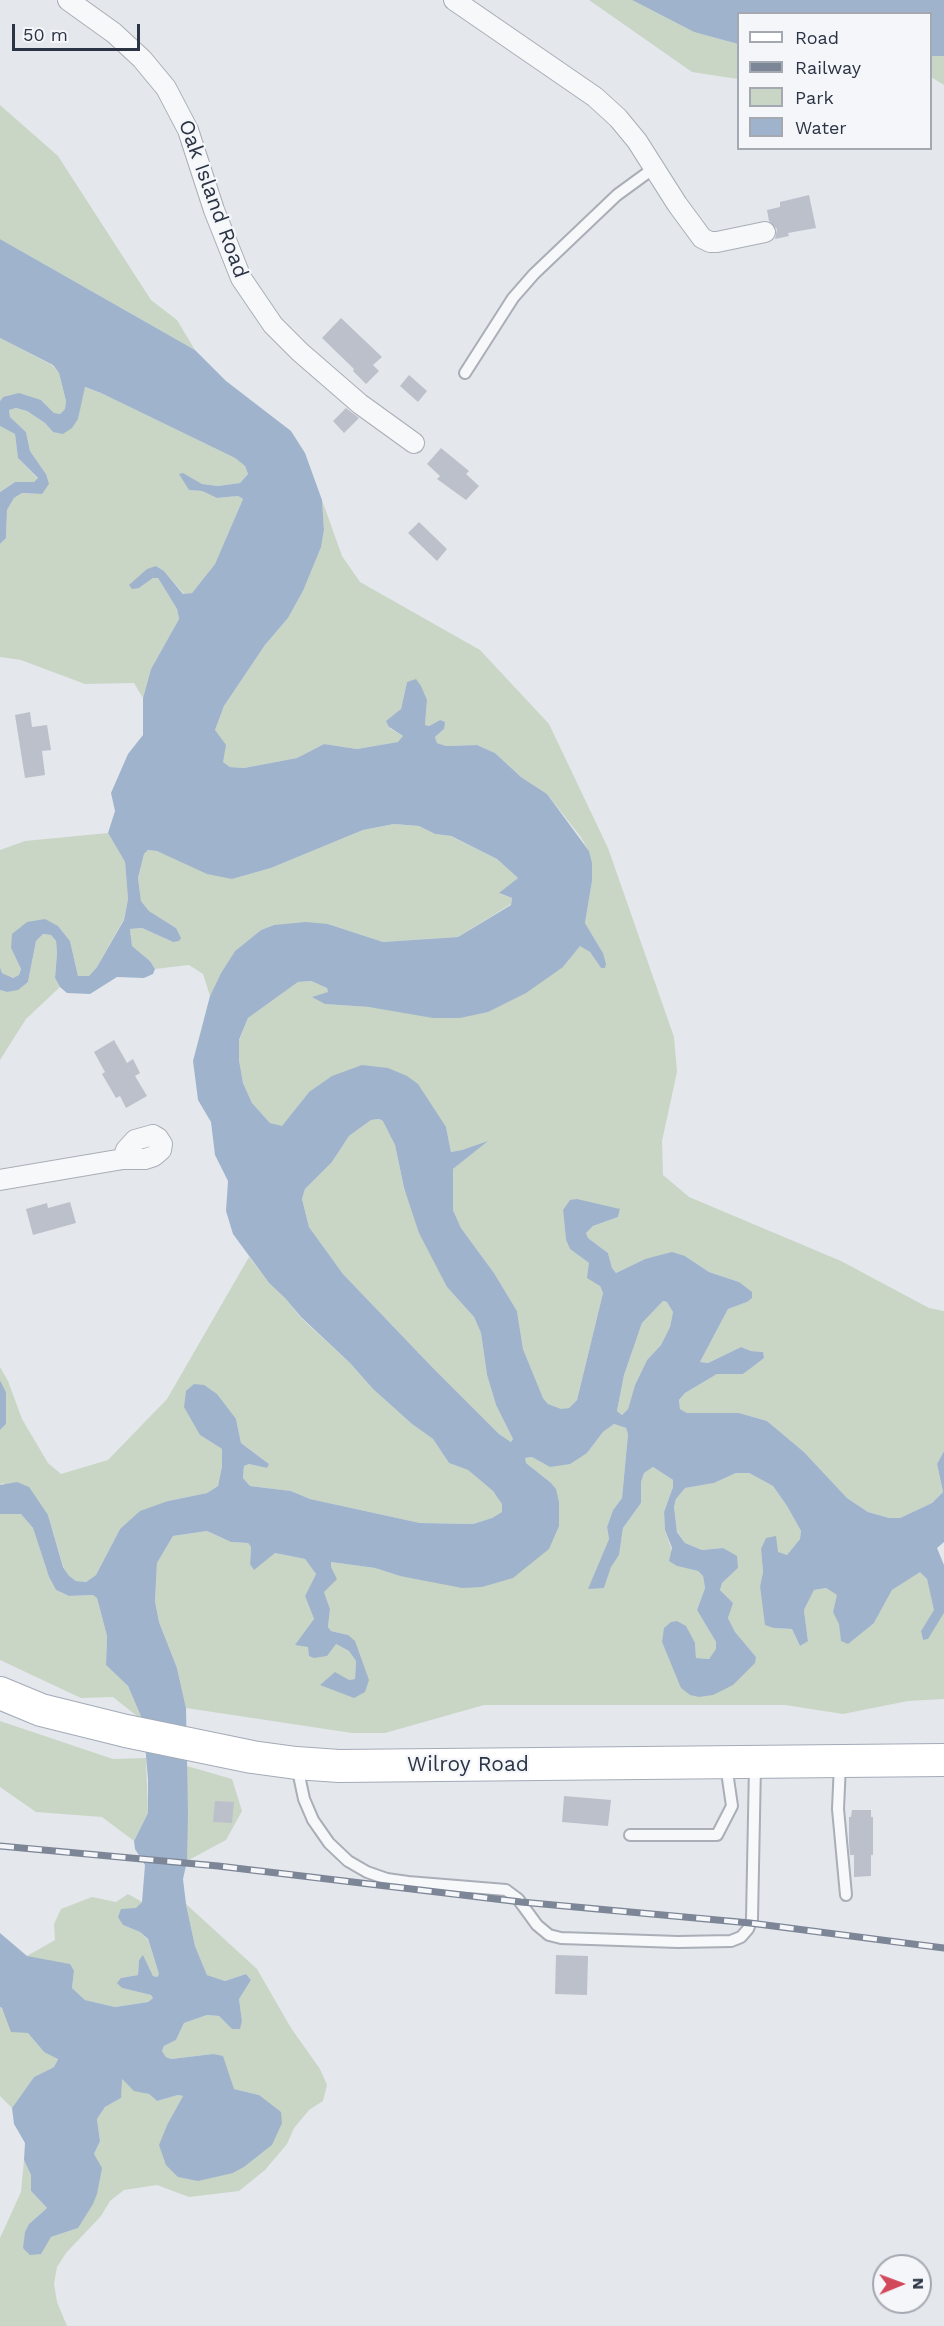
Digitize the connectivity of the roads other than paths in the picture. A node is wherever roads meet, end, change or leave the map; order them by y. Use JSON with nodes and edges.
{"nodes":[{"id":1,"x":68,"y":0,"type":"edge"},
{"id":2,"x":454,"y":0,"type":"edge"},
{"id":3,"x":654,"y":168,"type":"junction"},
{"id":4,"x":765,"y":232,"type":"dead end"},
{"id":5,"x":465,"y":373,"type":"dead end"},
{"id":6,"x":414,"y":443,"type":"dead end"},
{"id":7,"x":123,"y":1159,"type":"dead end"},
{"id":8,"x":0,"y":1180,"type":"edge"},
{"id":9,"x":0,"y":1694,"type":"edge"},
{"id":10,"x":944,"y":1760,"type":"edge"},
{"id":11,"x":840,"y":1761,"type":"junction"},
{"id":12,"x":741,"y":1762,"type":"junction"},
{"id":13,"x":296,"y":1763,"type":"junction"},
{"id":14,"x":630,"y":1835,"type":"dead end"},
{"id":15,"x":846,"y":1895,"type":"dead end"}],
"edges":[{"from":1,"to":6,"type":"street","name":"Oak Island Road"},
{"from":2,"to":3,"type":"street"},
{"from":3,"to":4,"type":"street"},
{"from":3,"to":5,"type":"lane"},
{"from":7,"to":8,"type":"street"},
{"from":9,"to":13,"type":"main road","name":"Wilroy Road"},
{"from":10,"to":11,"type":"main road","name":"Wilroy Road"},
{"from":11,"to":12,"type":"main road","name":"Wilroy Road"},
{"from":11,"to":15,"type":"lane"},
{"from":12,"to":13,"type":"main road","name":"Wilroy Road"},
{"from":12,"to":13,"type":"lane"},
{"from":12,"to":14,"type":"lane"}]}
